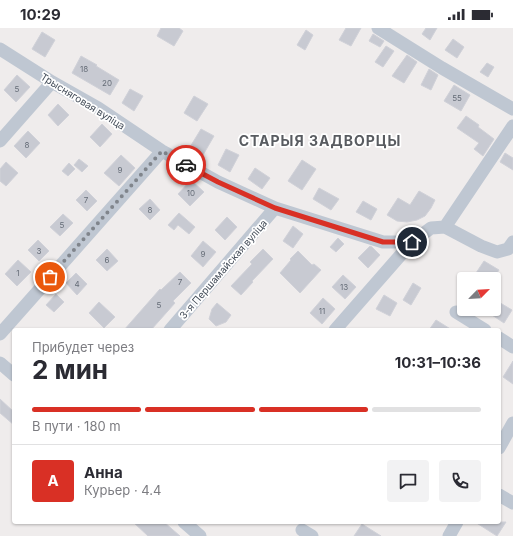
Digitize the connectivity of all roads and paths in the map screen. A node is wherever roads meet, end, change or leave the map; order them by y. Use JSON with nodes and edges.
{"nodes":[{"id":1,"x":378,"y":28,"type":"edge"},
{"id":2,"x":0,"y":49,"type":"edge"},
{"id":3,"x":52,"y":82,"type":"junction"},
{"id":4,"x":513,"y":109,"type":"edge"},
{"id":5,"x":513,"y":126,"type":"edge"},
{"id":6,"x":0,"y":141,"type":"edge"},
{"id":7,"x":162,"y":151,"type":"junction"},
{"id":8,"x":275,"y":208,"type":"junction"},
{"id":9,"x":445,"y":227,"type":"junction"},
{"id":10,"x":412,"y":242,"type":"junction"},
{"id":11,"x":513,"y":242,"type":"edge"},
{"id":12,"x":456,"y":312,"type":"dead end"},
{"id":13,"x":172,"y":328,"type":"edge"},
{"id":14,"x":337,"y":328,"type":"edge"},
{"id":15,"x":482,"y":328,"type":"edge"},
{"id":16,"x":0,"y":334,"type":"edge"},
{"id":17,"x":501,"y":339,"type":"edge"},
{"id":18,"x":513,"y":347,"type":"edge"},
{"id":19,"x":0,"y":363,"type":"edge"},
{"id":20,"x":12,"y":373,"type":"edge"},
{"id":21,"x":513,"y":423,"type":"edge"},
{"id":22,"x":501,"y":444,"type":"edge"},
{"id":23,"x":501,"y":496,"type":"edge"},
{"id":24,"x":513,"y":503,"type":"edge"},
{"id":25,"x":186,"y":524,"type":"edge"},
{"id":26,"x":456,"y":524,"type":"edge"},
{"id":27,"x":200,"y":536,"type":"edge"},
{"id":28,"x":449,"y":536,"type":"edge"}],
"edges":[{"from":1,"to":4,"type":"street"},
{"from":2,"to":3,"type":"street","name":"Трысняговая вуліца"},
{"from":3,"to":6,"type":"street"},
{"from":3,"to":7,"type":"street","name":"Трысняговая вуліца"},
{"from":5,"to":9,"type":"street"},
{"from":7,"to":8,"type":"street","name":"Трысняговая вуліца"},
{"from":7,"to":16,"type":"street"},
{"from":8,"to":10,"type":"street","name":"Трысняговая вуліца"},
{"from":8,"to":13,"type":"street","name":"3-я Першамайская вуліца"},
{"from":9,"to":10,"type":"street"},
{"from":9,"to":11,"type":"street"},
{"from":10,"to":14,"type":"street"},
{"from":12,"to":15,"type":"street"},
{"from":17,"to":18,"type":"street"},
{"from":19,"to":20,"type":"street"},
{"from":21,"to":22,"type":"street"},
{"from":23,"to":24,"type":"street"},
{"from":25,"to":27,"type":"street"},
{"from":26,"to":28,"type":"street"}]}
